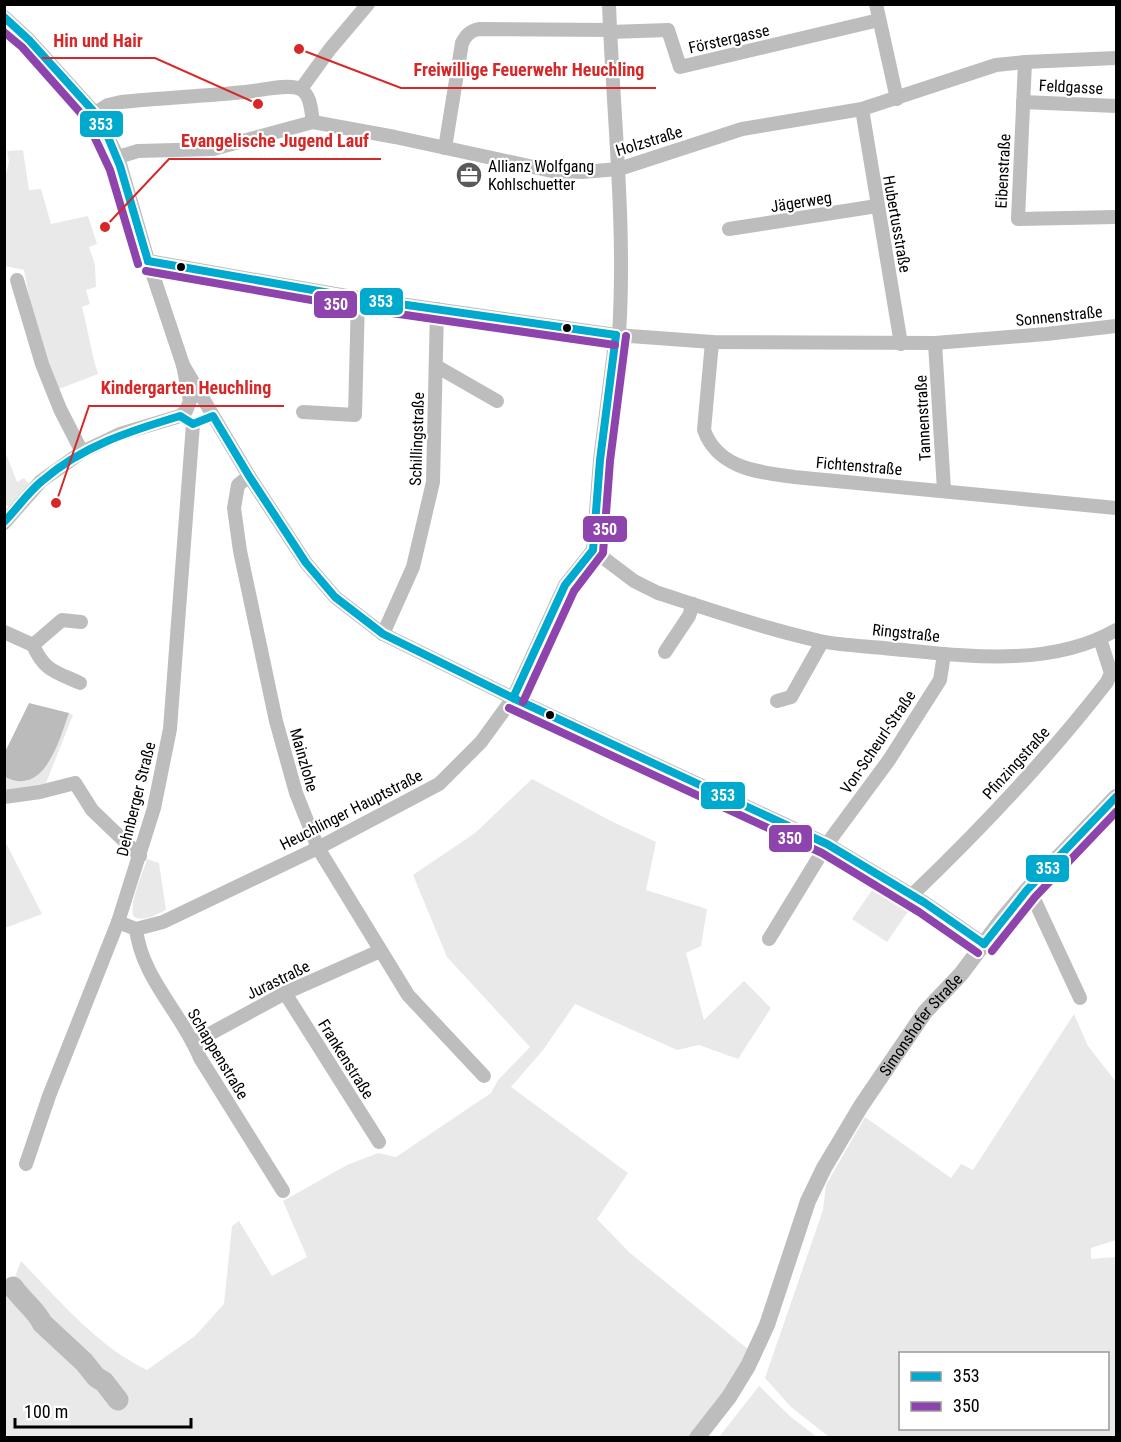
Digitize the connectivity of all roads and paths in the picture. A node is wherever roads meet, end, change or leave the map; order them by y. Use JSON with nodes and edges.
{"nodes":[{"id":1,"x":368,"y":4,"type":"edge"},
{"id":2,"x":609,"y":4,"type":"edge"},
{"id":3,"x":876,"y":4,"type":"edge"},
{"id":4,"x":4,"y":17,"type":"edge"},
{"id":5,"x":879,"y":20,"type":"junction"},
{"id":6,"x":610,"y":31,"type":"junction"},
{"id":7,"x":1116,"y":58,"type":"edge"},
{"id":8,"x":1025,"y":62,"type":"junction"},
{"id":9,"x":301,"y":89,"type":"junction"},
{"id":10,"x":897,"y":99,"type":"junction"},
{"id":11,"x":1023,"y":102,"type":"junction"},
{"id":12,"x":1116,"y":106,"type":"edge"},
{"id":13,"x":862,"y":109,"type":"junction"},
{"id":14,"x":95,"y":113,"type":"junction"},
{"id":15,"x":313,"y":122,"type":"junction"},
{"id":16,"x":445,"y":148,"type":"junction"},
{"id":17,"x":118,"y":157,"type":"junction"},
{"id":18,"x":619,"y":169,"type":"junction"},
{"id":19,"x":877,"y":207,"type":"junction"},
{"id":20,"x":1116,"y":217,"type":"edge"},
{"id":21,"x":729,"y":229,"type":"dead end"},
{"id":22,"x":148,"y":261,"type":"junction"},
{"id":23,"x":18,"y":280,"type":"dead end"},
{"id":24,"x":358,"y":298,"type":"junction"},
{"id":25,"x":437,"y":309,"type":"junction"},
{"id":26,"x":1116,"y":326,"type":"edge"},
{"id":27,"x":618,"y":335,"type":"junction"},
{"id":28,"x":712,"y":342,"type":"junction"},
{"id":29,"x":935,"y":343,"type":"junction"},
{"id":30,"x":901,"y":344,"type":"junction"},
{"id":31,"x":183,"y":365,"type":"junction"},
{"id":32,"x":436,"y":366,"type":"junction"},
{"id":33,"x":497,"y":401,"type":"dead end"},
{"id":34,"x":303,"y":412,"type":"dead end"},
{"id":35,"x":180,"y":416,"type":"junction"},
{"id":36,"x":213,"y":416,"type":"junction"},
{"id":37,"x":193,"y":424,"type":"junction"},
{"id":38,"x":82,"y":452,"type":"junction"},
{"id":39,"x":249,"y":476,"type":"junction"},
{"id":40,"x":944,"y":490,"type":"junction"},
{"id":41,"x":1116,"y":508,"type":"edge"},
{"id":42,"x":4,"y":523,"type":"edge"},
{"id":43,"x":594,"y":550,"type":"junction"},
{"id":44,"x":693,"y":604,"type":"junction"},
{"id":45,"x":81,"y":622,"type":"dead end"},
{"id":46,"x":1116,"y":630,"type":"edge"},
{"id":47,"x":4,"y":632,"type":"edge"},
{"id":48,"x":383,"y":634,"type":"junction"},
{"id":49,"x":1100,"y":639,"type":"junction"},
{"id":50,"x":822,"y":642,"type":"junction"},
{"id":51,"x":33,"y":645,"type":"junction"},
{"id":52,"x":665,"y":652,"type":"dead end"},
{"id":53,"x":944,"y":654,"type":"junction"},
{"id":54,"x":80,"y":683,"type":"dead end"},
{"id":55,"x":513,"y":698,"type":"junction"},
{"id":56,"x":777,"y":701,"type":"dead end"},
{"id":57,"x":1116,"y":796,"type":"edge"},
{"id":58,"x":4,"y":797,"type":"edge"},
{"id":59,"x":827,"y":844,"type":"junction"},
{"id":60,"x":318,"y":848,"type":"junction"},
{"id":61,"x":140,"y":856,"type":"junction"},
{"id":62,"x":1027,"y":890,"type":"junction"},
{"id":63,"x":912,"y":895,"type":"junction"},
{"id":64,"x":118,"y":922,"type":"junction"},
{"id":65,"x":136,"y":929,"type":"junction"},
{"id":66,"x":769,"y":939,"type":"dead end"},
{"id":67,"x":984,"y":944,"type":"junction"},
{"id":68,"x":381,"y":951,"type":"junction"},
{"id":69,"x":285,"y":993,"type":"junction"},
{"id":70,"x":1080,"y":998,"type":"dead end"},
{"id":71,"x":194,"y":1043,"type":"junction"},
{"id":72,"x":484,"y":1076,"type":"dead end"},
{"id":73,"x":379,"y":1142,"type":"dead end"},
{"id":74,"x":26,"y":1164,"type":"dead end"},
{"id":75,"x":283,"y":1191,"type":"dead end"},
{"id":76,"x":697,"y":1437,"type":"edge"}],
"edges":[{"from":1,"to":9,"type":"street"},
{"from":2,"to":6,"type":"street"},
{"from":3,"to":5,"type":"street"},
{"from":4,"to":14,"type":"street"},
{"from":5,"to":6,"type":"street","name":"Förstergasse"},
{"from":5,"to":10,"type":"street"},
{"from":6,"to":16,"type":"street","name":"Förstergasse"},
{"from":6,"to":18,"type":"street"},
{"from":7,"to":8,"type":"street","name":"Holzstraße"},
{"from":8,"to":10,"type":"street","name":"Holzstraße"},
{"from":8,"to":11,"type":"street","name":"Eibenstraße"},
{"from":9,"to":14,"type":"street"},
{"from":9,"to":15,"type":"street"},
{"from":10,"to":13,"type":"street","name":"Holzstraße"},
{"from":11,"to":12,"type":"street","name":"Feldgasse"},
{"from":11,"to":20,"type":"street","name":"Eibenstraße"},
{"from":13,"to":18,"type":"street","name":"Holzstraße"},
{"from":13,"to":19,"type":"street","name":"Hubertusstraße"},
{"from":14,"to":17,"type":"street"},
{"from":15,"to":16,"type":"street","name":"Holzstraße"},
{"from":15,"to":17,"type":"street","name":"Holzstraße"},
{"from":16,"to":18,"type":"street","name":"Holzstraße"},
{"from":17,"to":22,"type":"street"},
{"from":18,"to":27,"type":"street"},
{"from":19,"to":21,"type":"street","name":"Jägerweg"},
{"from":19,"to":30,"type":"street","name":"Hubertusstraße"},
{"from":22,"to":24,"type":"street","name":"Sonnenstraße"},
{"from":22,"to":31,"type":"street"},
{"from":23,"to":38,"type":"street"},
{"from":24,"to":25,"type":"street","name":"Sonnenstraße"},
{"from":24,"to":34,"type":"street"},
{"from":25,"to":27,"type":"street","name":"Sonnenstraße"},
{"from":25,"to":32,"type":"street","name":"Schillingstraße"},
{"from":26,"to":29,"type":"street","name":"Sonnenstraße"},
{"from":27,"to":28,"type":"street","name":"Sonnenstraße"},
{"from":27,"to":43,"type":"street"},
{"from":28,"to":30,"type":"street","name":"Sonnenstraße"},
{"from":28,"to":40,"type":"street","name":"Fichtenstraße"},
{"from":29,"to":30,"type":"street","name":"Sonnenstraße"},
{"from":29,"to":40,"type":"street","name":"Tannenstraße"},
{"from":31,"to":35,"type":"street"},
{"from":31,"to":36,"type":"street"},
{"from":32,"to":33,"type":"street"},
{"from":32,"to":48,"type":"street","name":"Schillingstraße"},
{"from":35,"to":37,"type":"street"},
{"from":35,"to":38,"type":"street"},
{"from":36,"to":37,"type":"street"},
{"from":36,"to":39,"type":"street"},
{"from":37,"to":61,"type":"street","name":"Dehnberger Straße"},
{"from":38,"to":42,"type":"street"},
{"from":39,"to":48,"type":"street"},
{"from":39,"to":60,"type":"street","name":"Mainzlohe"},
{"from":40,"to":41,"type":"street","name":"Fichtenstraße"},
{"from":43,"to":44,"type":"street","name":"Ringstraße"},
{"from":43,"to":55,"type":"street","name":"Heuchlinger Hauptstraße"},
{"from":44,"to":50,"type":"street","name":"Ringstraße"},
{"from":44,"to":52,"type":"street"},
{"from":45,"to":51,"type":"street"},
{"from":46,"to":49,"type":"street","name":"Ringstraße"},
{"from":47,"to":51,"type":"street"},
{"from":48,"to":55,"type":"street"},
{"from":49,"to":53,"type":"street","name":"Ringstraße"},
{"from":49,"to":63,"type":"street","name":"Pfinzingstraße"},
{"from":50,"to":53,"type":"street","name":"Ringstraße"},
{"from":50,"to":56,"type":"street"},
{"from":51,"to":54,"type":"street"},
{"from":53,"to":59,"type":"street","name":"Von-Scheurl-Straße"},
{"from":55,"to":59,"type":"street"},
{"from":55,"to":60,"type":"street","name":"Heuchlinger Hauptstraße"},
{"from":57,"to":62,"type":"street","name":"Simonshofer Straße"},
{"from":58,"to":61,"type":"street"},
{"from":59,"to":63,"type":"street"},
{"from":59,"to":66,"type":"street","name":"Von-Scheurl-Straße"},
{"from":60,"to":65,"type":"street","name":"Heuchlinger Hauptstraße"},
{"from":60,"to":68,"type":"street","name":"Mainzlohe"},
{"from":61,"to":64,"type":"street","name":"Dehnberger Straße"},
{"from":62,"to":67,"type":"street","name":"Simonshofer Straße"},
{"from":62,"to":70,"type":"street"},
{"from":63,"to":67,"type":"street"},
{"from":64,"to":65,"type":"street"},
{"from":64,"to":74,"type":"street","name":"Dehnberger Straße"},
{"from":65,"to":71,"type":"street","name":"Schappenstraße"},
{"from":67,"to":76,"type":"street","name":"Simonshofer Straße"},
{"from":68,"to":69,"type":"street","name":"Jurastraße"},
{"from":68,"to":72,"type":"street","name":"Mainzlohe"},
{"from":69,"to":71,"type":"street","name":"Jurastraße"},
{"from":69,"to":73,"type":"street","name":"Frankenstraße"},
{"from":71,"to":75,"type":"street","name":"Schappenstraße"}]}
